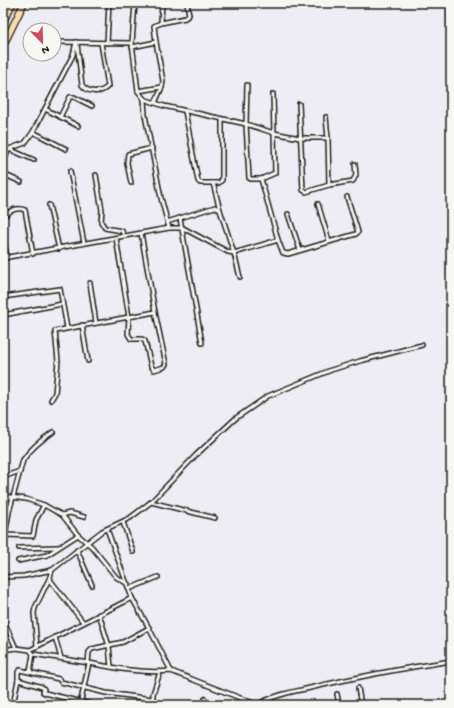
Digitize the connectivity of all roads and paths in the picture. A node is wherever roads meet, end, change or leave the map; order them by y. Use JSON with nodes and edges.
{"nodes":[{"id":1,"x":5,"y":3,"type":"edge"},
{"id":2,"x":13,"y":3,"type":"edge"},
{"id":3,"x":24,"y":3,"type":"edge"},
{"id":4,"x":109,"y":3,"type":"edge"},
{"id":5,"x":135,"y":3,"type":"edge"},
{"id":6,"x":162,"y":3,"type":"edge"},
{"id":7,"x":187,"y":3,"type":"edge"},
{"id":8,"x":3,"y":7,"type":"edge"},
{"id":9,"x":3,"y":22,"type":"edge"},
{"id":10,"x":161,"y":23,"type":"junction"},
{"id":11,"x":62,"y":42,"type":"edge"},
{"id":12,"x":76,"y":42,"type":"junction"},
{"id":13,"x":156,"y":42,"type":"junction"},
{"id":14,"x":102,"y":43,"type":"junction"},
{"id":15,"x":107,"y":43,"type":"junction"},
{"id":16,"x":132,"y":45,"type":"junction"},
{"id":17,"x":3,"y":46,"type":"edge"},
{"id":18,"x":247,"y":85,"type":"dead end"},
{"id":19,"x":162,"y":87,"type":"junction"},
{"id":20,"x":138,"y":91,"type":"junction"},
{"id":21,"x":273,"y":94,"type":"dead end"},
{"id":22,"x":144,"y":99,"type":"junction"},
{"id":23,"x":157,"y":104,"type":"junction"},
{"id":24,"x":299,"y":104,"type":"dead end"},
{"id":25,"x":92,"y":106,"type":"dead end"},
{"id":26,"x":45,"y":109,"type":"junction"},
{"id":27,"x":185,"y":111,"type":"junction"},
{"id":28,"x":60,"y":117,"type":"junction"},
{"id":29,"x":326,"y":117,"type":"dead end"},
{"id":30,"x":222,"y":119,"type":"junction"},
{"id":31,"x":246,"y":124,"type":"junction"},
{"id":32,"x":78,"y":126,"type":"dead end"},
{"id":33,"x":33,"y":132,"type":"junction"},
{"id":34,"x":274,"y":133,"type":"junction"},
{"id":35,"x":300,"y":138,"type":"junction"},
{"id":36,"x":328,"y":138,"type":"junction"},
{"id":37,"x":152,"y":148,"type":"junction"},
{"id":38,"x":9,"y":149,"type":"junction"},
{"id":39,"x":66,"y":149,"type":"dead end"},
{"id":40,"x":34,"y":160,"type":"dead end"},
{"id":41,"x":3,"y":162,"type":"edge"},
{"id":42,"x":356,"y":164,"type":"dead end"},
{"id":43,"x":70,"y":171,"type":"dead end"},
{"id":44,"x":3,"y":174,"type":"edge"},
{"id":45,"x":96,"y":175,"type":"dead end"},
{"id":46,"x":261,"y":178,"type":"junction"},
{"id":47,"x":21,"y":182,"type":"dead end"},
{"id":48,"x":131,"y":183,"type":"dead end"},
{"id":49,"x":213,"y":183,"type":"junction"},
{"id":50,"x":329,"y":186,"type":"junction"},
{"id":51,"x":347,"y":197,"type":"dead end"},
{"id":52,"x":49,"y":204,"type":"dead end"},
{"id":53,"x":318,"y":204,"type":"dead end"},
{"id":54,"x":220,"y":210,"type":"junction"},
{"id":55,"x":288,"y":214,"type":"dead end"},
{"id":56,"x":3,"y":217,"type":"edge"},
{"id":57,"x":180,"y":218,"type":"junction"},
{"id":58,"x":167,"y":222,"type":"junction"},
{"id":59,"x":169,"y":228,"type":"junction"},
{"id":60,"x":182,"y":228,"type":"junction"},
{"id":61,"x":141,"y":233,"type":"junction"},
{"id":62,"x":3,"y":236,"type":"edge"},
{"id":63,"x":124,"y":236,"type":"junction"},
{"id":64,"x":116,"y":238,"type":"junction"},
{"id":65,"x":278,"y":240,"type":"junction"},
{"id":66,"x":329,"y":241,"type":"junction"},
{"id":67,"x":84,"y":243,"type":"junction"},
{"id":68,"x":59,"y":249,"type":"junction"},
{"id":69,"x":300,"y":250,"type":"junction"},
{"id":70,"x":234,"y":253,"type":"junction"},
{"id":71,"x":33,"y":254,"type":"junction"},
{"id":72,"x":5,"y":258,"type":"edge"},
{"id":73,"x":240,"y":277,"type":"dead end"},
{"id":74,"x":90,"y":283,"type":"dead end"},
{"id":75,"x":3,"y":297,"type":"edge"},
{"id":76,"x":62,"y":304,"type":"junction"},
{"id":77,"x":155,"y":312,"type":"junction"},
{"id":78,"x":3,"y":315,"type":"edge"},
{"id":79,"x":129,"y":317,"type":"junction"},
{"id":80,"x":96,"y":323,"type":"junction"},
{"id":81,"x":82,"y":325,"type":"junction"},
{"id":82,"x":67,"y":328,"type":"junction"},
{"id":83,"x":202,"y":343,"type":"dead end"},
{"id":84,"x":422,"y":345,"type":"dead end"},
{"id":85,"x":88,"y":361,"type":"dead end"},
{"id":86,"x":51,"y":400,"type":"dead end"},
{"id":87,"x":53,"y":432,"type":"dead end"},
{"id":88,"x":20,"y":471,"type":"junction"},
{"id":89,"x":3,"y":477,"type":"edge"},
{"id":90,"x":3,"y":496,"type":"edge"},
{"id":91,"x":14,"y":496,"type":"junction"},
{"id":92,"x":151,"y":502,"type":"junction"},
{"id":93,"x":44,"y":505,"type":"junction"},
{"id":94,"x":62,"y":515,"type":"junction"},
{"id":95,"x":84,"y":517,"type":"dead end"},
{"id":96,"x":215,"y":518,"type":"dead end"},
{"id":97,"x":123,"y":522,"type":"junction"},
{"id":98,"x":107,"y":529,"type":"junction"},
{"id":99,"x":5,"y":535,"type":"junction"},
{"id":100,"x":78,"y":535,"type":"junction"},
{"id":101,"x":87,"y":542,"type":"junction"},
{"id":102,"x":3,"y":546,"type":"edge"},
{"id":103,"x":60,"y":547,"type":"junction"},
{"id":104,"x":19,"y":548,"type":"dead end"},
{"id":105,"x":77,"y":550,"type":"junction"},
{"id":106,"x":133,"y":552,"type":"dead end"},
{"id":107,"x":18,"y":561,"type":"dead end"},
{"id":108,"x":52,"y":570,"type":"junction"},
{"id":109,"x":3,"y":577,"type":"edge"},
{"id":110,"x":158,"y":577,"type":"dead end"},
{"id":111,"x":50,"y":578,"type":"junction"},
{"id":112,"x":128,"y":584,"type":"junction"},
{"id":113,"x":92,"y":585,"type":"dead end"},
{"id":114,"x":129,"y":589,"type":"junction"},
{"id":115,"x":132,"y":598,"type":"junction"},
{"id":116,"x":99,"y":614,"type":"junction"},
{"id":117,"x":3,"y":619,"type":"edge"},
{"id":118,"x":83,"y":622,"type":"junction"},
{"id":119,"x":149,"y":628,"type":"junction"},
{"id":120,"x":55,"y":637,"type":"junction"},
{"id":121,"x":37,"y":646,"type":"junction"},
{"id":122,"x":110,"y":646,"type":"junction"},
{"id":123,"x":16,"y":648,"type":"junction"},
{"id":124,"x":3,"y":650,"type":"edge"},
{"id":125,"x":30,"y":650,"type":"junction"},
{"id":126,"x":33,"y":654,"type":"junction"},
{"id":127,"x":62,"y":659,"type":"junction"},
{"id":128,"x":451,"y":661,"type":"edge"},
{"id":129,"x":89,"y":663,"type":"junction"},
{"id":130,"x":111,"y":667,"type":"junction"},
{"id":131,"x":171,"y":671,"type":"junction"},
{"id":132,"x":30,"y":672,"type":"junction"},
{"id":133,"x":160,"y":672,"type":"junction"},
{"id":134,"x":18,"y":680,"type":"junction"},
{"id":135,"x":83,"y":688,"type":"junction"},
{"id":136,"x":358,"y":688,"type":"dead end"},
{"id":137,"x":337,"y":694,"type":"dead end"},
{"id":138,"x":153,"y":699,"type":"junction"},
{"id":139,"x":205,"y":699,"type":"dead end"},
{"id":140,"x":80,"y":703,"type":"edge"},
{"id":141,"x":3,"y":704,"type":"edge"},
{"id":142,"x":6,"y":705,"type":"edge"},
{"id":143,"x":13,"y":705,"type":"edge"},
{"id":144,"x":94,"y":705,"type":"edge"},
{"id":145,"x":153,"y":705,"type":"edge"},
{"id":146,"x":211,"y":705,"type":"edge"},
{"id":147,"x":258,"y":705,"type":"edge"},
{"id":148,"x":339,"y":705,"type":"edge"},
{"id":149,"x":361,"y":705,"type":"edge"}],
"edges":[{"from":1,"to":8,"type":"street"},
{"from":2,"to":9,"type":"highway"},
{"from":3,"to":17,"type":"highway"},
{"from":4,"to":15,"type":"street"},
{"from":5,"to":16,"type":"street"},
{"from":6,"to":10,"type":"street"},
{"from":7,"to":10,"type":"street"},
{"from":10,"to":13,"type":"street"},
{"from":11,"to":12,"type":"street"},
{"from":12,"to":14,"type":"street"},
{"from":12,"to":14,"type":"street"},
{"from":12,"to":26,"type":"street"},
{"from":13,"to":16,"type":"street"},
{"from":13,"to":19,"type":"street"},
{"from":14,"to":15,"type":"street"},
{"from":15,"to":16,"type":"street"},
{"from":16,"to":20,"type":"street"},
{"from":18,"to":31,"type":"street"},
{"from":19,"to":20,"type":"street"},
{"from":19,"to":23,"type":"street"},
{"from":20,"to":22,"type":"street"},
{"from":21,"to":34,"type":"street"},
{"from":22,"to":23,"type":"street"},
{"from":22,"to":37,"type":"street"},
{"from":23,"to":27,"type":"street"},
{"from":24,"to":35,"type":"street"},
{"from":25,"to":28,"type":"street"},
{"from":26,"to":28,"type":"street"},
{"from":26,"to":33,"type":"street"},
{"from":27,"to":30,"type":"street"},
{"from":27,"to":49,"type":"street"},
{"from":28,"to":32,"type":"street"},
{"from":29,"to":36,"type":"street"},
{"from":30,"to":31,"type":"street"},
{"from":30,"to":49,"type":"street"},
{"from":31,"to":34,"type":"street"},
{"from":31,"to":46,"type":"street"},
{"from":33,"to":38,"type":"street"},
{"from":33,"to":39,"type":"street"},
{"from":34,"to":35,"type":"street"},
{"from":34,"to":46,"type":"street"},
{"from":35,"to":36,"type":"street"},
{"from":35,"to":50,"type":"street"},
{"from":36,"to":50,"type":"street"},
{"from":37,"to":48,"type":"street"},
{"from":37,"to":58,"type":"street"},
{"from":38,"to":40,"type":"street"},
{"from":38,"to":41,"type":"street"},
{"from":42,"to":50,"type":"street"},
{"from":43,"to":67,"type":"street"},
{"from":44,"to":47,"type":"street"},
{"from":45,"to":63,"type":"street"},
{"from":46,"to":65,"type":"street"},
{"from":49,"to":54,"type":"street"},
{"from":51,"to":66,"type":"street"},
{"from":52,"to":68,"type":"street"},
{"from":53,"to":66,"type":"street"},
{"from":54,"to":57,"type":"street"},
{"from":54,"to":70,"type":"street"},
{"from":55,"to":69,"type":"street"},
{"from":56,"to":71,"type":"street"},
{"from":57,"to":58,"type":"street"},
{"from":57,"to":60,"type":"street"},
{"from":58,"to":59,"type":"street"},
{"from":59,"to":60,"type":"street"},
{"from":59,"to":61,"type":"street"},
{"from":60,"to":70,"type":"street"},
{"from":60,"to":83,"type":"street"},
{"from":61,"to":63,"type":"street"},
{"from":61,"to":77,"type":"street"},
{"from":62,"to":72,"type":"street"},
{"from":63,"to":64,"type":"street"},
{"from":64,"to":67,"type":"street"},
{"from":64,"to":79,"type":"street"},
{"from":65,"to":69,"type":"street"},
{"from":65,"to":70,"type":"street"},
{"from":66,"to":69,"type":"street"},
{"from":67,"to":68,"type":"street"},
{"from":68,"to":71,"type":"street"},
{"from":70,"to":73,"type":"street"},
{"from":71,"to":72,"type":"street"},
{"from":74,"to":80,"type":"street"},
{"from":75,"to":76,"type":"street"},
{"from":76,"to":78,"type":"street"},
{"from":76,"to":82,"type":"street"},
{"from":77,"to":79,"type":"street"},
{"from":77,"to":79,"type":"street"},
{"from":79,"to":80,"type":"street"},
{"from":80,"to":81,"type":"street"},
{"from":81,"to":82,"type":"street"},
{"from":81,"to":85,"type":"street"},
{"from":82,"to":86,"type":"street"},
{"from":84,"to":92,"type":"street"},
{"from":87,"to":88,"type":"street"},
{"from":88,"to":89,"type":"street"},
{"from":88,"to":91,"type":"street"},
{"from":90,"to":91,"type":"street"},
{"from":91,"to":93,"type":"street"},
{"from":91,"to":99,"type":"street"},
{"from":92,"to":96,"type":"street"},
{"from":92,"to":97,"type":"street"},
{"from":93,"to":94,"type":"street"},
{"from":93,"to":99,"type":"street"},
{"from":94,"to":95,"type":"street"},
{"from":94,"to":100,"type":"street"},
{"from":97,"to":98,"type":"street"},
{"from":97,"to":106,"type":"street"},
{"from":98,"to":101,"type":"street"},
{"from":98,"to":112,"type":"street"},
{"from":99,"to":102,"type":"street"},
{"from":100,"to":101,"type":"street"},
{"from":100,"to":103,"type":"street"},
{"from":101,"to":105,"type":"street"},
{"from":101,"to":112,"type":"street"},
{"from":103,"to":104,"type":"street"},
{"from":103,"to":107,"type":"street"},
{"from":105,"to":108,"type":"street"},
{"from":105,"to":113,"type":"street"},
{"from":108,"to":109,"type":"street"},
{"from":108,"to":111,"type":"street"},
{"from":110,"to":114,"type":"street"},
{"from":111,"to":118,"type":"street"},
{"from":111,"to":121,"type":"street"},
{"from":112,"to":114,"type":"street"},
{"from":114,"to":115,"type":"street"},
{"from":115,"to":116,"type":"street"},
{"from":115,"to":119,"type":"street"},
{"from":116,"to":118,"type":"street"},
{"from":116,"to":122,"type":"street"},
{"from":117,"to":123,"type":"street"},
{"from":118,"to":120,"type":"street"},
{"from":119,"to":122,"type":"street"},
{"from":119,"to":131,"type":"street"},
{"from":120,"to":121,"type":"street"},
{"from":120,"to":127,"type":"street"},
{"from":121,"to":125,"type":"street"},
{"from":122,"to":129,"type":"street"},
{"from":122,"to":130,"type":"street"},
{"from":123,"to":124,"type":"street"},
{"from":123,"to":125,"type":"street"},
{"from":125,"to":126,"type":"street"},
{"from":126,"to":127,"type":"street"},
{"from":126,"to":132,"type":"street"},
{"from":127,"to":129,"type":"street"},
{"from":128,"to":147,"type":"street"},
{"from":129,"to":130,"type":"street"},
{"from":129,"to":135,"type":"street"},
{"from":130,"to":133,"type":"street"},
{"from":131,"to":133,"type":"street"},
{"from":131,"to":147,"type":"street"},
{"from":132,"to":134,"type":"street"},
{"from":132,"to":135,"type":"street"},
{"from":133,"to":138,"type":"street"},
{"from":134,"to":140,"type":"street"},
{"from":134,"to":143,"type":"street"},
{"from":135,"to":138,"type":"street"},
{"from":135,"to":140,"type":"street"},
{"from":136,"to":149,"type":"street"},
{"from":137,"to":148,"type":"street"},
{"from":138,"to":145,"type":"street"},
{"from":139,"to":146,"type":"street"},
{"from":140,"to":144,"type":"street"},
{"from":141,"to":142,"type":"main road"}]}
